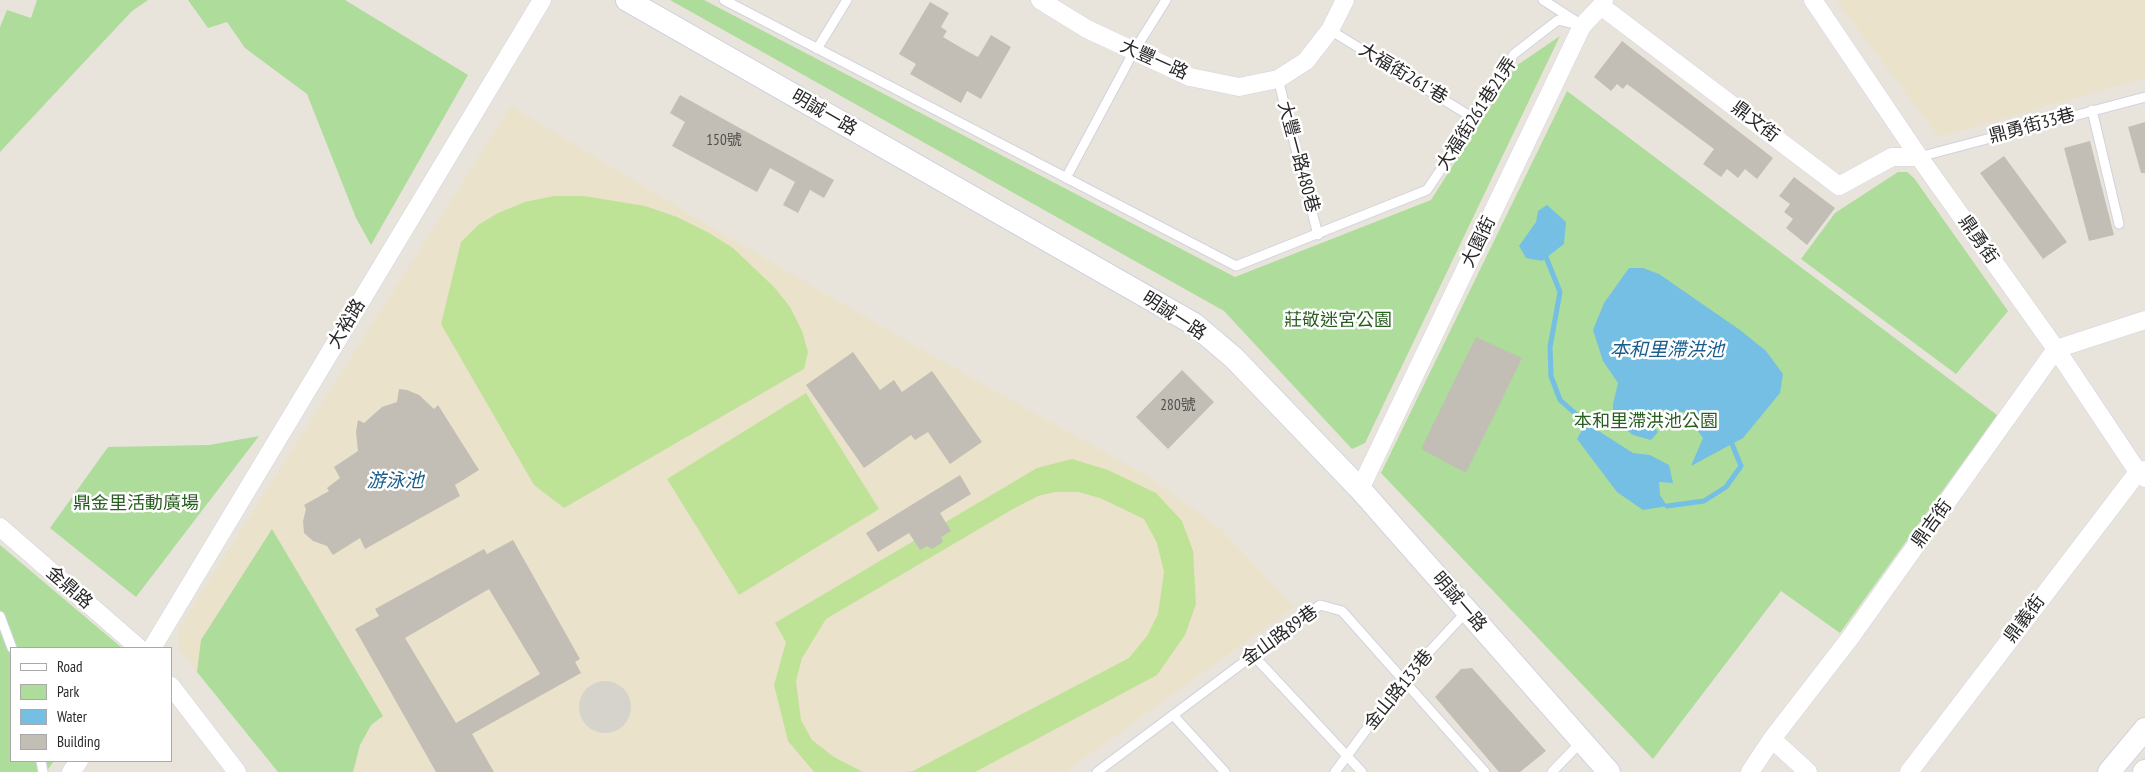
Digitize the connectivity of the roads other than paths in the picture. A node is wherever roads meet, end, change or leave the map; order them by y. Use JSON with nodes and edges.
{"nodes":[{"id":1,"x":542,"y":0,"type":"edge"},
{"id":2,"x":627,"y":0,"type":"edge"},
{"id":3,"x":724,"y":0,"type":"edge"},
{"id":4,"x":848,"y":0,"type":"edge"},
{"id":5,"x":1040,"y":0,"type":"edge"},
{"id":6,"x":1166,"y":0,"type":"edge"},
{"id":7,"x":1345,"y":0,"type":"edge"},
{"id":8,"x":1544,"y":0,"type":"edge"},
{"id":9,"x":1813,"y":0,"type":"edge"},
{"id":10,"x":1603,"y":3,"type":"edge"},
{"id":11,"x":1557,"y":4,"type":"edge"},
{"id":12,"x":1582,"y":26,"type":"junction"},
{"id":13,"x":1330,"y":30,"type":"junction"},
{"id":14,"x":817,"y":49,"type":"junction"},
{"id":15,"x":1134,"y":51,"type":"junction"},
{"id":16,"x":1278,"y":79,"type":"junction"},
{"id":17,"x":2145,"y":97,"type":"edge"},
{"id":18,"x":2092,"y":110,"type":"junction"},
{"id":19,"x":1475,"y":118,"type":"junction"},
{"id":20,"x":1919,"y":157,"type":"junction"},
{"id":21,"x":1066,"y":178,"type":"junction"},
{"id":22,"x":2119,"y":224,"type":"dead end"},
{"id":23,"x":1318,"y":235,"type":"junction"},
{"id":24,"x":2145,"y":320,"type":"edge"},
{"id":25,"x":2056,"y":349,"type":"junction"},
{"id":26,"x":2143,"y":473,"type":"edge"},
{"id":27,"x":1360,"y":489,"type":"junction"},
{"id":28,"x":0,"y":527,"type":"edge"},
{"id":29,"x":1467,"y":610,"type":"junction"},
{"id":30,"x":0,"y":616,"type":"edge"},
{"id":31,"x":12,"y":647,"type":"edge"},
{"id":32,"x":138,"y":647,"type":"edge"},
{"id":33,"x":153,"y":647,"type":"edge"},
{"id":34,"x":1253,"y":655,"type":"junction"},
{"id":35,"x":1402,"y":680,"type":"junction"},
{"id":36,"x":172,"y":687,"type":"edge"},
{"id":37,"x":1173,"y":715,"type":"junction"},
{"id":38,"x":2145,"y":729,"type":"edge"},
{"id":39,"x":1772,"y":739,"type":"junction"},
{"id":40,"x":1582,"y":741,"type":"junction"},
{"id":41,"x":1346,"y":756,"type":"junction"},
{"id":42,"x":237,"y":772,"type":"edge"},
{"id":43,"x":1098,"y":772,"type":"edge"},
{"id":44,"x":1225,"y":772,"type":"edge"},
{"id":45,"x":1335,"y":772,"type":"edge"},
{"id":46,"x":1362,"y":772,"type":"edge"},
{"id":47,"x":1485,"y":772,"type":"edge"},
{"id":48,"x":1552,"y":772,"type":"edge"},
{"id":49,"x":1609,"y":772,"type":"edge"},
{"id":50,"x":1750,"y":772,"type":"edge"},
{"id":51,"x":1808,"y":772,"type":"edge"},
{"id":52,"x":1909,"y":772,"type":"edge"},
{"id":53,"x":2110,"y":772,"type":"edge"}],
"edges":[{"from":1,"to":33,"type":"street","name":"大裕路"},
{"from":2,"to":27,"type":"street","name":"明誠一路"},
{"from":3,"to":14,"type":"lane"},
{"from":4,"to":14,"type":"lane"},
{"from":5,"to":15,"type":"street","name":"大豐一路"},
{"from":6,"to":15,"type":"lane"},
{"from":7,"to":13,"type":"street"},
{"from":8,"to":11,"type":"lane"},
{"from":9,"to":20,"type":"street","name":"鼎勇街"},
{"from":10,"to":12,"type":"street","name":"大園街"},
{"from":10,"to":20,"type":"street","name":"鼎文街"},
{"from":11,"to":12,"type":"lane"},
{"from":12,"to":19,"type":"lane","name":"大福街261巷21弄"},
{"from":12,"to":27,"type":"street","name":"大園街"},
{"from":13,"to":16,"type":"street"},
{"from":13,"to":19,"type":"lane","name":"大福街261'巷"},
{"from":14,"to":21,"type":"lane"},
{"from":15,"to":16,"type":"street","name":"大豐一路"},
{"from":15,"to":21,"type":"lane"},
{"from":16,"to":23,"type":"lane","name":"大豐一路480巷"},
{"from":17,"to":18,"type":"lane","name":"鼎勇街33巷"},
{"from":18,"to":20,"type":"lane","name":"鼎勇街33巷"},
{"from":18,"to":22,"type":"lane"},
{"from":19,"to":23,"type":"lane","name":"大福街261巷21弄"},
{"from":20,"to":25,"type":"street","name":"鼎勇街"},
{"from":21,"to":23,"type":"lane"},
{"from":24,"to":25,"type":"street"},
{"from":25,"to":26,"type":"street","name":"鼎勇街"},
{"from":25,"to":39,"type":"street","name":"鼎吉街"},
{"from":26,"to":52,"type":"street","name":"鼎義街"},
{"from":27,"to":29,"type":"street","name":"明誠一路"},
{"from":28,"to":32,"type":"street","name":"金鼎路"},
{"from":29,"to":35,"type":"lane","name":"金山路133巷"},
{"from":29,"to":40,"type":"street","name":"明誠一路"},
{"from":30,"to":31,"type":"lane"},
{"from":34,"to":35,"type":"lane","name":"金山路89巷"},
{"from":34,"to":37,"type":"lane","name":"金山路89巷"},
{"from":34,"to":41,"type":"lane"},
{"from":35,"to":41,"type":"lane","name":"金山路133巷"},
{"from":35,"to":47,"type":"lane","name":"金山路89巷"},
{"from":36,"to":42,"type":"street"},
{"from":37,"to":43,"type":"lane","name":"金山路89巷"},
{"from":37,"to":44,"type":"lane"},
{"from":38,"to":53,"type":"street"},
{"from":39,"to":50,"type":"street","name":"鼎吉街"},
{"from":39,"to":51,"type":"street"},
{"from":40,"to":48,"type":"lane"},
{"from":40,"to":49,"type":"street","name":"明誠一路"},
{"from":41,"to":45,"type":"lane","name":"金山路133巷"},
{"from":41,"to":46,"type":"lane"}]}
